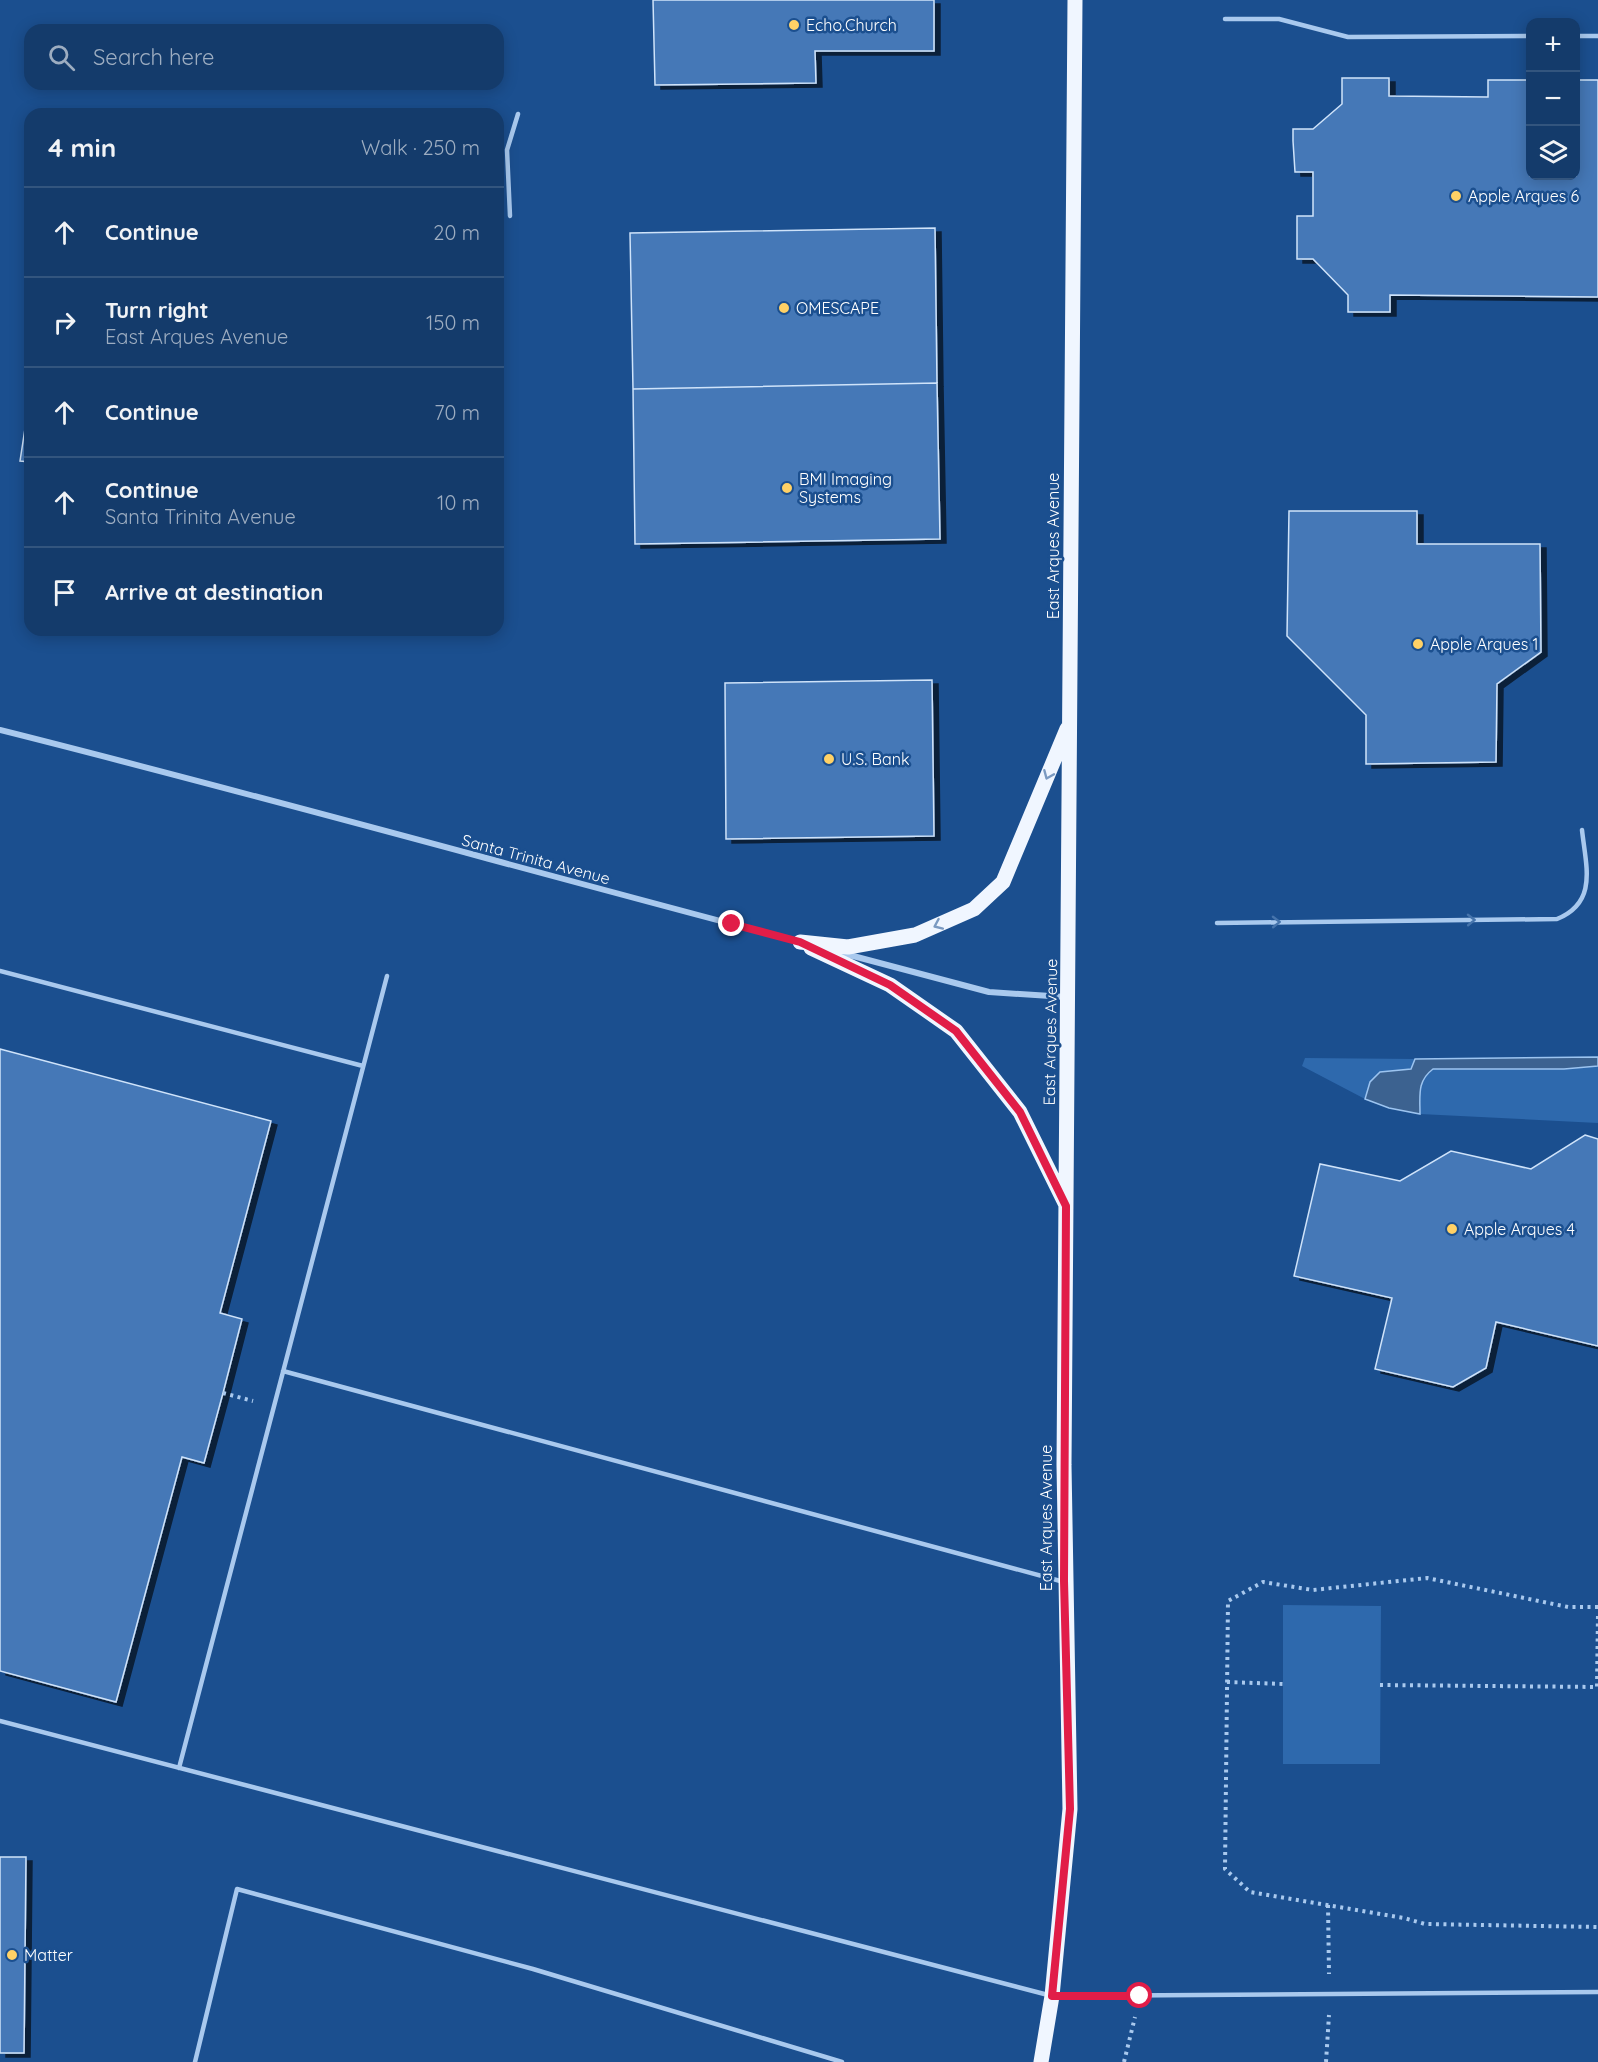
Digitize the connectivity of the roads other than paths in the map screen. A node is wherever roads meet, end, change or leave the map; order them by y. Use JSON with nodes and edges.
{"nodes":[{"id":1,"x":1075,"y":0,"type":"edge"},
{"id":2,"x":1225,"y":19,"type":"dead end"},
{"id":3,"x":1526,"y":36,"type":"edge"},
{"id":4,"x":1580,"y":36,"type":"edge"},
{"id":5,"x":1598,"y":36,"type":"edge"},
{"id":6,"x":518,"y":114,"type":"dead end"},
{"id":7,"x":510,"y":216,"type":"dead end"},
{"id":8,"x":1070,"y":721,"type":"junction"},
{"id":9,"x":0,"y":730,"type":"edge"},
{"id":10,"x":1582,"y":831,"type":"dead end"},
{"id":11,"x":1217,"y":923,"type":"dead end"},
{"id":12,"x":800,"y":942,"type":"junction"},
{"id":13,"x":0,"y":971,"type":"edge"},
{"id":14,"x":387,"y":976,"type":"dead end"},
{"id":15,"x":1068,"y":998,"type":"junction"},
{"id":16,"x":363,"y":1066,"type":"junction"},
{"id":17,"x":1066,"y":1206,"type":"junction"},
{"id":18,"x":283,"y":1371,"type":"junction"},
{"id":19,"x":1064,"y":1581,"type":"junction"},
{"id":20,"x":0,"y":1721,"type":"edge"},
{"id":21,"x":178,"y":1768,"type":"junction"},
{"id":22,"x":1598,"y":1992,"type":"edge"},
{"id":23,"x":1052,"y":1996,"type":"junction"},
{"id":24,"x":195,"y":2062,"type":"edge"},
{"id":25,"x":842,"y":2062,"type":"edge"},
{"id":26,"x":1041,"y":2062,"type":"edge"}],
"edges":[{"from":1,"to":8,"type":"main road","name":"East Arques Avenue"},
{"from":2,"to":3,"type":"lane"},
{"from":4,"to":5,"type":"lane"},
{"from":6,"to":7,"type":"lane"},
{"from":8,"to":12,"type":"main road","one_way":true},
{"from":8,"to":15,"type":"main road","name":"East Arques Avenue"},
{"from":9,"to":12,"type":"street","name":"Santa Trinita Avenue"},
{"from":11,"to":10,"type":"lane","one_way":true},
{"from":12,"to":15,"type":"street","name":"Santa Trinita Avenue"},
{"from":12,"to":17,"type":"main road"},
{"from":13,"to":16,"type":"lane"},
{"from":14,"to":16,"type":"lane"},
{"from":15,"to":17,"type":"main road","name":"East Arques Avenue"},
{"from":16,"to":18,"type":"lane"},
{"from":17,"to":19,"type":"main road","name":"East Arques Avenue"},
{"from":18,"to":19,"type":"lane"},
{"from":18,"to":21,"type":"lane"},
{"from":19,"to":23,"type":"main road","name":"East Arques Avenue"},
{"from":20,"to":21,"type":"lane"},
{"from":21,"to":23,"type":"lane"},
{"from":22,"to":23,"type":"lane"},
{"from":23,"to":26,"type":"main road","name":"East Arques Avenue"},
{"from":24,"to":25,"type":"lane"}]}
